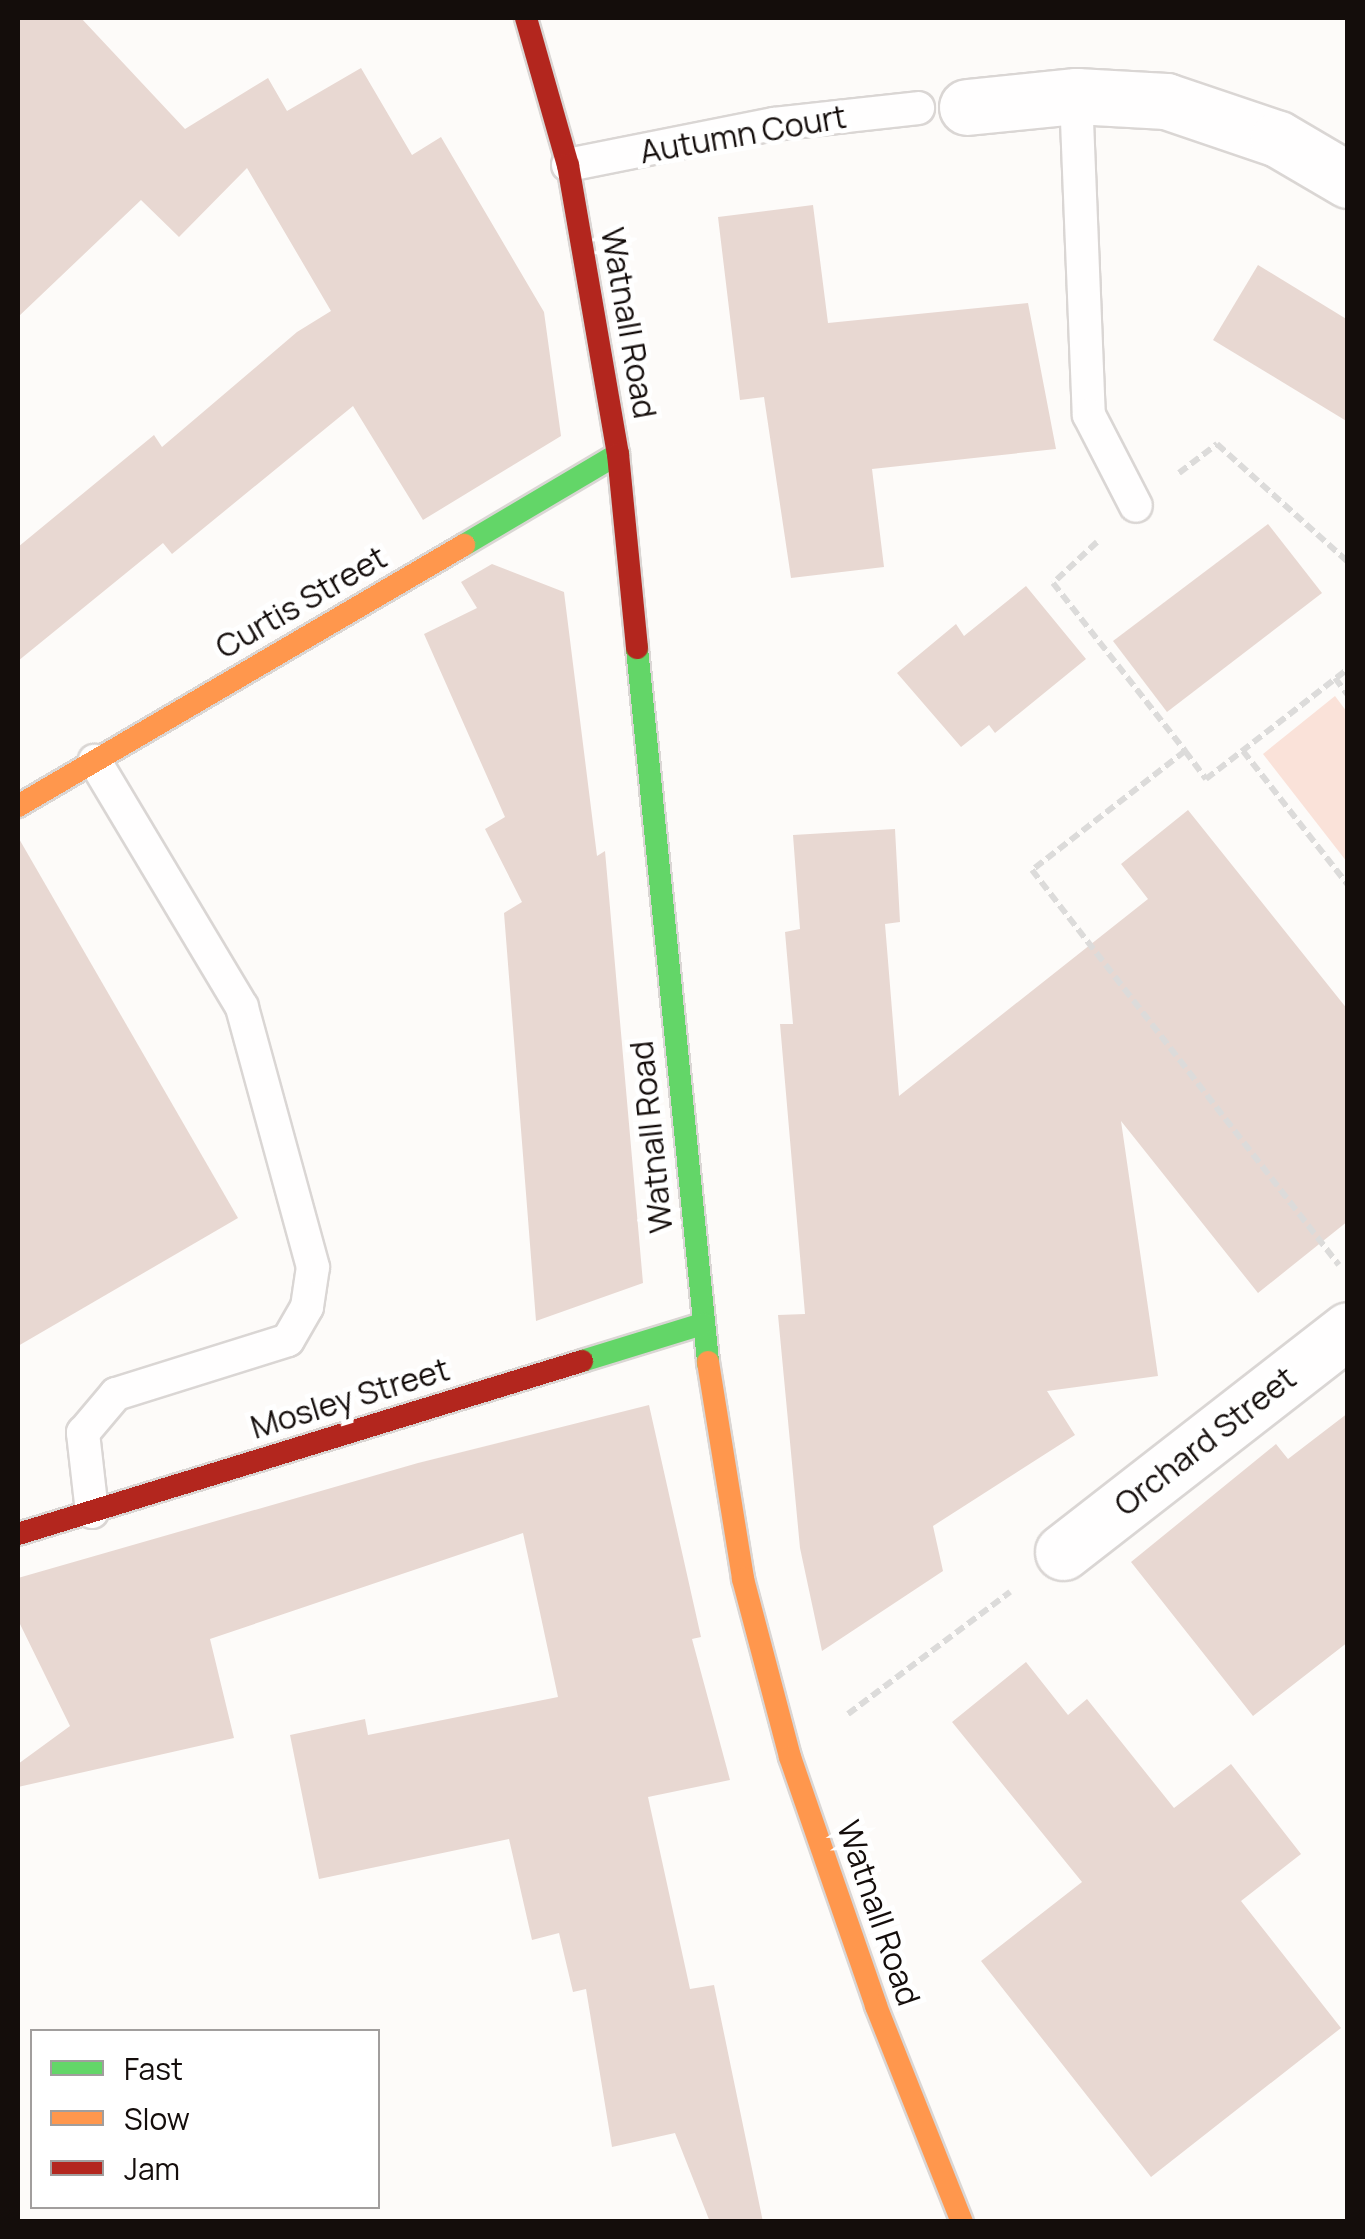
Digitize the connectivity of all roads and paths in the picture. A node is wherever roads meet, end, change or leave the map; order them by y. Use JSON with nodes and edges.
{"nodes":[{"id":1,"x":526,"y":18,"type":"edge"},
{"id":2,"x":1076,"y":96,"type":"junction"},
{"id":3,"x":943,"y":108,"type":"joint"},
{"id":4,"x":568,"y":164,"type":"junction"},
{"id":5,"x":1348,"y":180,"type":"edge"},
{"id":6,"x":618,"y":454,"type":"junction"},
{"id":7,"x":1136,"y":506,"type":"junction"},
{"id":8,"x":1348,"y":562,"type":"edge"},
{"id":9,"x":1348,"y":668,"type":"edge"},
{"id":10,"x":1335,"y":678,"type":"junction"},
{"id":11,"x":1348,"y":695,"type":"edge"},
{"id":12,"x":1185,"y":751,"type":"junction"},
{"id":13,"x":1243,"y":751,"type":"junction"},
{"id":14,"x":95,"y":761,"type":"junction"},
{"id":15,"x":18,"y":806,"type":"edge"},
{"id":16,"x":1348,"y":885,"type":"edge"},
{"id":17,"x":1348,"y":1276,"type":"edge"},
{"id":18,"x":702,"y":1324,"type":"junction"},
{"id":19,"x":1348,"y":1330,"type":"edge"},
{"id":20,"x":92,"y":1512,"type":"junction"},
{"id":21,"x":18,"y":1534,"type":"edge"},
{"id":22,"x":1063,"y":1552,"type":"joint"},
{"id":23,"x":790,"y":1756,"type":"junction"},
{"id":24,"x":962,"y":2222,"type":"edge"}],
"edges":[{"from":1,"to":4,"type":"main road","name":"Watnall Road"},
{"from":2,"to":3,"type":"street"},
{"from":2,"to":5,"type":"street"},
{"from":2,"to":7,"type":"lane"},
{"from":3,"to":4,"type":"lane","name":"Autumn Court"},
{"from":4,"to":6,"type":"main road","name":"Watnall Road"},
{"from":6,"to":14,"type":"main road","name":"Curtis Street"},
{"from":6,"to":18,"type":"main road","name":"Watnall Road"},
{"from":7,"to":8,"type":"path"},
{"from":7,"to":12,"type":"path"},
{"from":9,"to":10,"type":"path"},
{"from":10,"to":11,"type":"path"},
{"from":10,"to":13,"type":"path"},
{"from":12,"to":13,"type":"path"},
{"from":12,"to":17,"type":"path"},
{"from":13,"to":16,"type":"path"},
{"from":14,"to":15,"type":"main road","name":"Curtis Street"},
{"from":14,"to":20,"type":"lane"},
{"from":18,"to":20,"type":"main road","name":"Mosley Street"},
{"from":18,"to":23,"type":"main road","name":"Watnall Road"},
{"from":19,"to":22,"type":"street","name":"Orchard Street"},
{"from":20,"to":21,"type":"main road","name":"Mosley Street"},
{"from":22,"to":23,"type":"path"},
{"from":23,"to":24,"type":"main road","name":"Watnall Road"}]}
